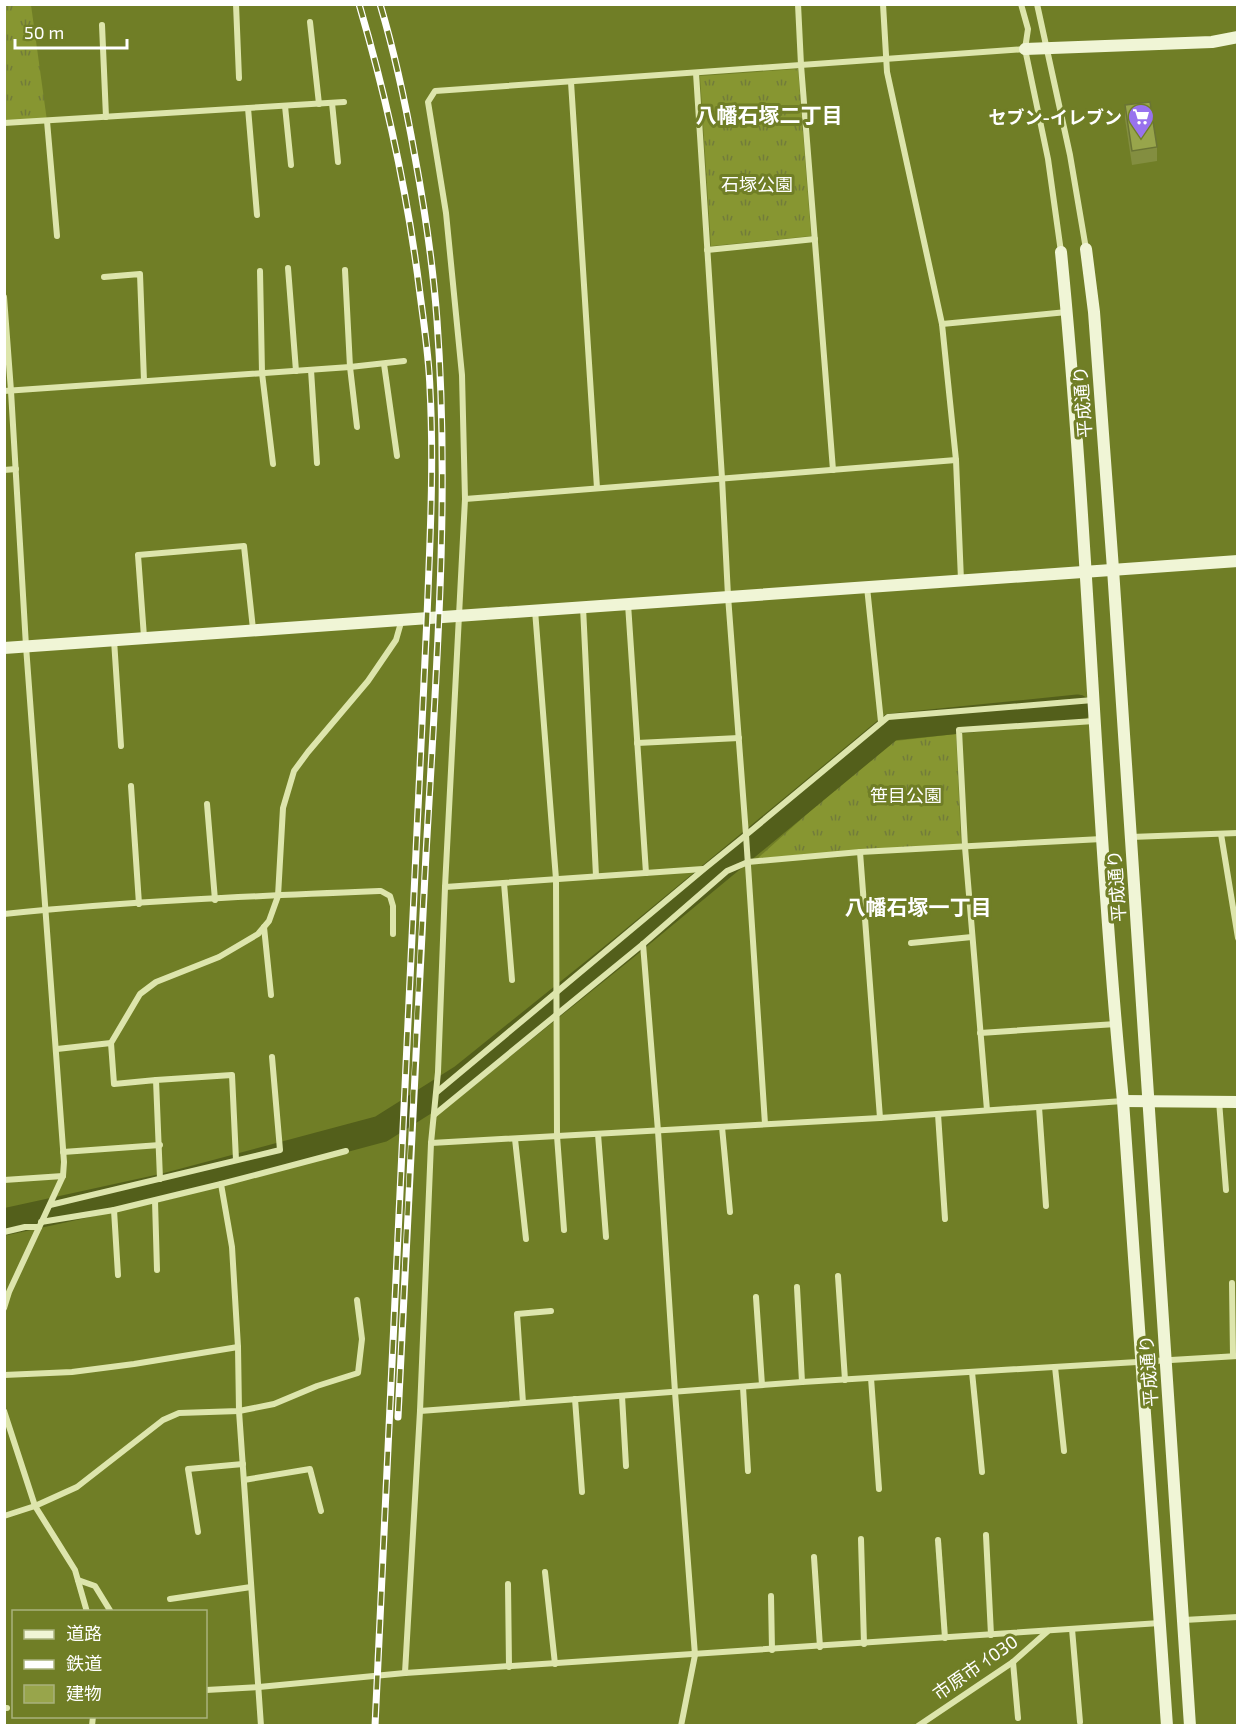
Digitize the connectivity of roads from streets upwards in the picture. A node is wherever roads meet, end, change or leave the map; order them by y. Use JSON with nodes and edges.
{"nodes":[{"id":1,"x":236,"y":4,"type":"edge"},
{"id":2,"x":798,"y":4,"type":"edge"},
{"id":3,"x":883,"y":4,"type":"edge"},
{"id":4,"x":1021,"y":4,"type":"edge"},
{"id":5,"x":1037,"y":4,"type":"edge"},
{"id":6,"x":310,"y":22,"type":"dead end"},
{"id":7,"x":102,"y":25,"type":"dead end"},
{"id":8,"x":1238,"y":37,"type":"edge"},
{"id":9,"x":1025,"y":49,"type":"junction"},
{"id":10,"x":1048,"y":49,"type":"junction"},
{"id":11,"x":888,"y":59,"type":"junction"},
{"id":12,"x":801,"y":65,"type":"junction"},
{"id":13,"x":696,"y":73,"type":"junction"},
{"id":14,"x":239,"y":78,"type":"dead end"},
{"id":15,"x":571,"y":82,"type":"junction"},
{"id":16,"x":344,"y":102,"type":"dead end"},
{"id":17,"x":332,"y":103,"type":"junction"},
{"id":18,"x":319,"y":104,"type":"junction"},
{"id":19,"x":285,"y":106,"type":"junction"},
{"id":20,"x":248,"y":108,"type":"junction"},
{"id":21,"x":106,"y":117,"type":"junction"},
{"id":22,"x":48,"y":121,"type":"junction"},
{"id":23,"x":4,"y":123,"type":"edge"},
{"id":24,"x":338,"y":162,"type":"dead end"},
{"id":25,"x":291,"y":165,"type":"dead end"},
{"id":26,"x":257,"y":215,"type":"dead end"},
{"id":27,"x":57,"y":236,"type":"dead end"},
{"id":28,"x":815,"y":239,"type":"junction"},
{"id":29,"x":1086,"y":249,"type":"joint"},
{"id":30,"x":708,"y":250,"type":"junction"},
{"id":31,"x":1061,"y":252,"type":"joint"},
{"id":32,"x":288,"y":268,"type":"dead end"},
{"id":33,"x":345,"y":270,"type":"dead end"},
{"id":34,"x":260,"y":271,"type":"dead end"},
{"id":35,"x":104,"y":277,"type":"dead end"},
{"id":36,"x":4,"y":297,"type":"edge"},
{"id":37,"x":1067,"y":312,"type":"junction"},
{"id":38,"x":942,"y":324,"type":"junction"},
{"id":39,"x":404,"y":362,"type":"dead end"},
{"id":40,"x":384,"y":364,"type":"junction"},
{"id":41,"x":350,"y":367,"type":"junction"},
{"id":42,"x":311,"y":370,"type":"junction"},
{"id":43,"x":296,"y":371,"type":"junction"},
{"id":44,"x":262,"y":373,"type":"junction"},
{"id":45,"x":144,"y":381,"type":"junction"},
{"id":46,"x":8,"y":391,"type":"edge"},
{"id":47,"x":357,"y":427,"type":"dead end"},
{"id":48,"x":397,"y":456,"type":"dead end"},
{"id":49,"x":956,"y":460,"type":"junction"},
{"id":50,"x":316,"y":463,"type":"dead end"},
{"id":51,"x":273,"y":464,"type":"dead end"},
{"id":52,"x":16,"y":469,"type":"junction"},
{"id":53,"x":4,"y":470,"type":"edge"},
{"id":54,"x":833,"y":470,"type":"junction"},
{"id":55,"x":722,"y":478,"type":"junction"},
{"id":56,"x":597,"y":488,"type":"junction"},
{"id":57,"x":465,"y":499,"type":"junction"},
{"id":58,"x":1238,"y":561,"type":"edge"},
{"id":59,"x":1113,"y":569,"type":"junction"},
{"id":60,"x":1086,"y":571,"type":"junction"},
{"id":61,"x":961,"y":580,"type":"junction"},
{"id":62,"x":867,"y":586,"type":"junction"},
{"id":63,"x":728,"y":596,"type":"junction"},
{"id":64,"x":628,"y":603,"type":"junction"},
{"id":65,"x":583,"y":606,"type":"junction"},
{"id":66,"x":535,"y":609,"type":"junction"},
{"id":67,"x":458,"y":615,"type":"junction"},
{"id":68,"x":402,"y":619,"type":"junction"},
{"id":69,"x":253,"y":630,"type":"junction"},
{"id":70,"x":144,"y":637,"type":"junction"},
{"id":71,"x":114,"y":639,"type":"junction"},
{"id":72,"x":26,"y":646,"type":"junction"},
{"id":73,"x":4,"y":648,"type":"edge"},
{"id":74,"x":1093,"y":700,"type":"junction"},
{"id":75,"x":1094,"y":721,"type":"junction"},
{"id":76,"x":881,"y":722,"type":"junction"},
{"id":77,"x":739,"y":738,"type":"junction"},
{"id":78,"x":637,"y":743,"type":"junction"},
{"id":79,"x":121,"y":746,"type":"dead end"},
{"id":80,"x":131,"y":786,"type":"dead end"},
{"id":81,"x":207,"y":804,"type":"dead end"},
{"id":82,"x":1238,"y":832,"type":"edge"},
{"id":83,"x":1221,"y":834,"type":"junction"},
{"id":84,"x":746,"y":835,"type":"junction"},
{"id":85,"x":1131,"y":837,"type":"junction"},
{"id":86,"x":1103,"y":839,"type":"junction"},
{"id":87,"x":965,"y":847,"type":"junction"},
{"id":88,"x":860,"y":852,"type":"junction"},
{"id":89,"x":748,"y":862,"type":"junction"},
{"id":90,"x":704,"y":869,"type":"junction"},
{"id":91,"x":646,"y":873,"type":"junction"},
{"id":92,"x":596,"y":876,"type":"junction"},
{"id":93,"x":556,"y":879,"type":"junction"},
{"id":94,"x":504,"y":883,"type":"junction"},
{"id":95,"x":445,"y":887,"type":"junction"},
{"id":96,"x":278,"y":896,"type":"junction"},
{"id":97,"x":215,"y":900,"type":"junction"},
{"id":98,"x":139,"y":904,"type":"junction"},
{"id":99,"x":46,"y":910,"type":"junction"},
{"id":100,"x":4,"y":914,"type":"edge"},
{"id":101,"x":264,"y":927,"type":"junction"},
{"id":102,"x":393,"y":934,"type":"dead end"},
{"id":103,"x":972,"y":937,"type":"junction"},
{"id":104,"x":1238,"y":938,"type":"edge"},
{"id":105,"x":911,"y":943,"type":"dead end"},
{"id":106,"x":643,"y":944,"type":"junction"},
{"id":107,"x":512,"y":980,"type":"dead end"},
{"id":108,"x":557,"y":990,"type":"junction"},
{"id":109,"x":270,"y":995,"type":"dead end"},
{"id":110,"x":556,"y":1016,"type":"junction"},
{"id":111,"x":1116,"y":1024,"type":"junction"},
{"id":112,"x":980,"y":1033,"type":"junction"},
{"id":113,"x":111,"y":1043,"type":"junction"},
{"id":114,"x":57,"y":1049,"type":"junction"},
{"id":115,"x":272,"y":1057,"type":"dead end"},
{"id":116,"x":156,"y":1080,"type":"junction"},
{"id":117,"x":437,"y":1092,"type":"junction"},
{"id":118,"x":1148,"y":1100,"type":"junction"},
{"id":119,"x":1123,"y":1101,"type":"junction"},
{"id":120,"x":1219,"y":1101,"type":"junction"},
{"id":121,"x":1238,"y":1102,"type":"edge"},
{"id":122,"x":1039,"y":1107,"type":"junction"},
{"id":123,"x":987,"y":1110,"type":"junction"},
{"id":124,"x":938,"y":1114,"type":"junction"},
{"id":125,"x":434,"y":1115,"type":"junction"},
{"id":126,"x":880,"y":1118,"type":"junction"},
{"id":127,"x":765,"y":1124,"type":"junction"},
{"id":128,"x":722,"y":1127,"type":"junction"},
{"id":129,"x":658,"y":1131,"type":"junction"},
{"id":130,"x":598,"y":1134,"type":"junction"},
{"id":131,"x":557,"y":1136,"type":"junction"},
{"id":132,"x":515,"y":1139,"type":"junction"},
{"id":133,"x":431,"y":1143,"type":"junction"},
{"id":134,"x":160,"y":1145,"type":"junction"},
{"id":135,"x":346,"y":1151,"type":"dead end"},
{"id":136,"x":63,"y":1152,"type":"junction"},
{"id":137,"x":236,"y":1160,"type":"junction"},
{"id":138,"x":63,"y":1176,"type":"junction"},
{"id":139,"x":160,"y":1179,"type":"junction"},
{"id":140,"x":4,"y":1180,"type":"edge"},
{"id":141,"x":222,"y":1184,"type":"junction"},
{"id":142,"x":1226,"y":1190,"type":"dead end"},
{"id":143,"x":155,"y":1201,"type":"junction"},
{"id":144,"x":50,"y":1206,"type":"junction"},
{"id":145,"x":1046,"y":1206,"type":"dead end"},
{"id":146,"x":114,"y":1210,"type":"junction"},
{"id":147,"x":730,"y":1212,"type":"dead end"},
{"id":148,"x":945,"y":1219,"type":"dead end"},
{"id":149,"x":40,"y":1224,"type":"junction"},
{"id":150,"x":564,"y":1230,"type":"dead end"},
{"id":151,"x":4,"y":1232,"type":"edge"},
{"id":152,"x":606,"y":1237,"type":"dead end"},
{"id":153,"x":526,"y":1239,"type":"dead end"},
{"id":154,"x":157,"y":1270,"type":"dead end"},
{"id":155,"x":118,"y":1275,"type":"dead end"},
{"id":156,"x":838,"y":1276,"type":"dead end"},
{"id":157,"x":1232,"y":1283,"type":"dead end"},
{"id":158,"x":797,"y":1287,"type":"dead end"},
{"id":159,"x":756,"y":1297,"type":"dead end"},
{"id":160,"x":357,"y":1300,"type":"dead end"},
{"id":161,"x":4,"y":1308,"type":"edge"},
{"id":162,"x":551,"y":1311,"type":"dead end"},
{"id":163,"x":238,"y":1347,"type":"junction"},
{"id":164,"x":1235,"y":1356,"type":"edge"},
{"id":165,"x":1166,"y":1360,"type":"junction"},
{"id":166,"x":1140,"y":1362,"type":"junction"},
{"id":167,"x":1055,"y":1367,"type":"junction"},
{"id":168,"x":972,"y":1372,"type":"junction"},
{"id":169,"x":4,"y":1374,"type":"edge"},
{"id":170,"x":871,"y":1378,"type":"junction"},
{"id":171,"x":845,"y":1380,"type":"junction"},
{"id":172,"x":802,"y":1382,"type":"junction"},
{"id":173,"x":762,"y":1385,"type":"junction"},
{"id":174,"x":743,"y":1387,"type":"junction"},
{"id":175,"x":675,"y":1392,"type":"junction"},
{"id":176,"x":622,"y":1396,"type":"junction"},
{"id":177,"x":575,"y":1399,"type":"junction"},
{"id":178,"x":523,"y":1403,"type":"junction"},
{"id":179,"x":4,"y":1411,"type":"edge"},
{"id":180,"x":239,"y":1411,"type":"junction"},
{"id":181,"x":420,"y":1411,"type":"junction"},
{"id":182,"x":8,"y":1434,"type":"edge"},
{"id":183,"x":1064,"y":1452,"type":"dead end"},
{"id":184,"x":243,"y":1464,"type":"junction"},
{"id":185,"x":626,"y":1466,"type":"dead end"},
{"id":186,"x":748,"y":1471,"type":"dead end"},
{"id":187,"x":982,"y":1472,"type":"dead end"},
{"id":188,"x":244,"y":1480,"type":"junction"},
{"id":189,"x":879,"y":1489,"type":"dead end"},
{"id":190,"x":582,"y":1492,"type":"dead end"},
{"id":191,"x":35,"y":1506,"type":"junction"},
{"id":192,"x":321,"y":1511,"type":"dead end"},
{"id":193,"x":4,"y":1516,"type":"edge"},
{"id":194,"x":198,"y":1532,"type":"dead end"},
{"id":195,"x":986,"y":1535,"type":"dead end"},
{"id":196,"x":861,"y":1539,"type":"dead end"},
{"id":197,"x":938,"y":1540,"type":"dead end"},
{"id":198,"x":814,"y":1557,"type":"dead end"},
{"id":199,"x":545,"y":1572,"type":"dead end"},
{"id":200,"x":78,"y":1580,"type":"junction"},
{"id":201,"x":508,"y":1584,"type":"dead end"},
{"id":202,"x":251,"y":1587,"type":"junction"},
{"id":203,"x":771,"y":1596,"type":"dead end"},
{"id":204,"x":170,"y":1599,"type":"dead end"},
{"id":205,"x":87,"y":1610,"type":"edge"},
{"id":206,"x":110,"y":1610,"type":"edge"},
{"id":207,"x":1238,"y":1617,"type":"edge"},
{"id":208,"x":1183,"y":1620,"type":"junction"},
{"id":209,"x":1160,"y":1623,"type":"junction"},
{"id":210,"x":1072,"y":1629,"type":"junction"},
{"id":211,"x":1048,"y":1632,"type":"junction"},
{"id":212,"x":991,"y":1635,"type":"junction"},
{"id":213,"x":945,"y":1638,"type":"junction"},
{"id":214,"x":864,"y":1644,"type":"junction"},
{"id":215,"x":820,"y":1647,"type":"junction"},
{"id":216,"x":772,"y":1650,"type":"junction"},
{"id":217,"x":695,"y":1655,"type":"junction"},
{"id":218,"x":1013,"y":1662,"type":"junction"},
{"id":219,"x":555,"y":1664,"type":"junction"},
{"id":220,"x":509,"y":1666,"type":"junction"},
{"id":221,"x":405,"y":1673,"type":"junction"},
{"id":222,"x":259,"y":1687,"type":"junction"},
{"id":223,"x":207,"y":1690,"type":"edge"},
{"id":224,"x":1018,"y":1718,"type":"dead end"},
{"id":225,"x":1080,"y":1722,"type":"dead end"},
{"id":226,"x":261,"y":1725,"type":"edge"},
{"id":227,"x":681,"y":1725,"type":"edge"},
{"id":228,"x":918,"y":1725,"type":"edge"},
{"id":229,"x":1167,"y":1725,"type":"edge"},
{"id":230,"x":1190,"y":1725,"type":"edge"}],
"edges":[{"from":1,"to":14,"type":"street"},
{"from":2,"to":12,"type":"street"},
{"from":3,"to":11,"type":"street"},
{"from":4,"to":9,"type":"street","name":"平成通り"},
{"from":5,"to":10,"type":"street","name":"平成通り"},
{"from":6,"to":18,"type":"street"},
{"from":7,"to":21,"type":"street"},
{"from":8,"to":10,"type":"street"},
{"from":9,"to":10,"type":"street"},
{"from":9,"to":11,"type":"street"},
{"from":9,"to":31,"type":"street","name":"平成通り"},
{"from":10,"to":29,"type":"street","name":"平成通り"},
{"from":11,"to":12,"type":"street"},
{"from":11,"to":38,"type":"street"},
{"from":12,"to":13,"type":"street"},
{"from":12,"to":28,"type":"street"},
{"from":13,"to":15,"type":"street"},
{"from":13,"to":30,"type":"street"},
{"from":15,"to":56,"type":"street"},
{"from":15,"to":57,"type":"street"},
{"from":16,"to":17,"type":"street"},
{"from":17,"to":18,"type":"street"},
{"from":17,"to":24,"type":"street"},
{"from":18,"to":19,"type":"street"},
{"from":19,"to":20,"type":"street"},
{"from":19,"to":25,"type":"street"},
{"from":20,"to":21,"type":"street"},
{"from":20,"to":26,"type":"street"},
{"from":21,"to":22,"type":"street"},
{"from":22,"to":23,"type":"street"},
{"from":22,"to":27,"type":"street"},
{"from":28,"to":30,"type":"street"},
{"from":28,"to":54,"type":"street"},
{"from":29,"to":59,"type":"street","name":"平成通り"},
{"from":30,"to":55,"type":"street"},
{"from":31,"to":37,"type":"street","name":"平成通り"},
{"from":32,"to":43,"type":"street"},
{"from":33,"to":41,"type":"street"},
{"from":34,"to":44,"type":"street"},
{"from":35,"to":45,"type":"street"},
{"from":36,"to":46,"type":"street"},
{"from":37,"to":38,"type":"street"},
{"from":37,"to":60,"type":"street","name":"平成通り"},
{"from":38,"to":49,"type":"street"},
{"from":39,"to":40,"type":"street"},
{"from":40,"to":41,"type":"street"},
{"from":40,"to":48,"type":"street"},
{"from":41,"to":42,"type":"street"},
{"from":41,"to":47,"type":"street"},
{"from":42,"to":43,"type":"street"},
{"from":42,"to":50,"type":"street"},
{"from":43,"to":44,"type":"street"},
{"from":44,"to":45,"type":"street"},
{"from":44,"to":51,"type":"street"},
{"from":45,"to":46,"type":"street"},
{"from":46,"to":52,"type":"street"},
{"from":49,"to":54,"type":"street"},
{"from":49,"to":61,"type":"street"},
{"from":52,"to":53,"type":"street"},
{"from":52,"to":72,"type":"street"},
{"from":54,"to":55,"type":"street"},
{"from":55,"to":56,"type":"street"},
{"from":55,"to":63,"type":"street"},
{"from":56,"to":57,"type":"street"},
{"from":57,"to":67,"type":"street"},
{"from":58,"to":59,"type":"street"},
{"from":59,"to":60,"type":"street"},
{"from":59,"to":85,"type":"street","name":"平成通り"},
{"from":60,"to":61,"type":"street"},
{"from":60,"to":74,"type":"street","name":"平成通り"},
{"from":61,"to":62,"type":"street"},
{"from":62,"to":63,"type":"street"},
{"from":62,"to":76,"type":"street"},
{"from":63,"to":64,"type":"street"},
{"from":63,"to":77,"type":"street"},
{"from":64,"to":65,"type":"street"},
{"from":64,"to":78,"type":"street"},
{"from":65,"to":66,"type":"street"},
{"from":65,"to":92,"type":"street"},
{"from":66,"to":67,"type":"street"},
{"from":66,"to":93,"type":"street"},
{"from":67,"to":68,"type":"street"},
{"from":67,"to":95,"type":"street"},
{"from":68,"to":69,"type":"street"},
{"from":68,"to":96,"type":"street"},
{"from":69,"to":70,"type":"street"},
{"from":69,"to":70,"type":"street"},
{"from":70,"to":71,"type":"street"},
{"from":71,"to":72,"type":"street"},
{"from":71,"to":79,"type":"street"},
{"from":72,"to":73,"type":"street"},
{"from":72,"to":99,"type":"street"},
{"from":74,"to":75,"type":"street","name":"平成通り"},
{"from":74,"to":76,"type":"street"},
{"from":75,"to":86,"type":"street","name":"平成通り"},
{"from":75,"to":87,"type":"street"},
{"from":76,"to":84,"type":"street"},
{"from":77,"to":78,"type":"street"},
{"from":77,"to":84,"type":"street"},
{"from":78,"to":91,"type":"street"},
{"from":80,"to":98,"type":"street"},
{"from":81,"to":97,"type":"street"},
{"from":82,"to":83,"type":"street"},
{"from":83,"to":85,"type":"street"},
{"from":83,"to":104,"type":"street"},
{"from":84,"to":89,"type":"street"},
{"from":84,"to":90,"type":"street"},
{"from":85,"to":118,"type":"street","name":"平成通り"},
{"from":86,"to":87,"type":"street"},
{"from":86,"to":111,"type":"street","name":"平成通り"},
{"from":87,"to":88,"type":"street"},
{"from":87,"to":103,"type":"street"},
{"from":88,"to":89,"type":"street"},
{"from":88,"to":126,"type":"street"},
{"from":89,"to":106,"type":"street"},
{"from":89,"to":127,"type":"street"},
{"from":90,"to":91,"type":"street"},
{"from":90,"to":108,"type":"street"},
{"from":91,"to":92,"type":"street"},
{"from":92,"to":93,"type":"street"},
{"from":93,"to":94,"type":"street"},
{"from":93,"to":108,"type":"street"},
{"from":94,"to":95,"type":"street"},
{"from":94,"to":107,"type":"street"},
{"from":95,"to":117,"type":"street"},
{"from":96,"to":97,"type":"street"},
{"from":96,"to":101,"type":"street"},
{"from":96,"to":102,"type":"street"},
{"from":97,"to":98,"type":"street"},
{"from":98,"to":99,"type":"street"},
{"from":99,"to":100,"type":"street"},
{"from":99,"to":114,"type":"street"},
{"from":101,"to":109,"type":"street"},
{"from":101,"to":113,"type":"street"},
{"from":103,"to":105,"type":"street"},
{"from":103,"to":112,"type":"street"},
{"from":106,"to":110,"type":"street"},
{"from":106,"to":129,"type":"street"},
{"from":108,"to":110,"type":"street"},
{"from":108,"to":117,"type":"street"},
{"from":110,"to":125,"type":"street"},
{"from":110,"to":131,"type":"street"},
{"from":111,"to":112,"type":"street"},
{"from":111,"to":119,"type":"street","name":"平成通り"},
{"from":112,"to":123,"type":"street"},
{"from":113,"to":114,"type":"street"},
{"from":113,"to":116,"type":"street"},
{"from":114,"to":136,"type":"street"},
{"from":115,"to":137,"type":"street"},
{"from":116,"to":134,"type":"street"},
{"from":116,"to":137,"type":"street"},
{"from":117,"to":125,"type":"street"},
{"from":118,"to":119,"type":"street"},
{"from":118,"to":120,"type":"street"},
{"from":118,"to":165,"type":"street","name":"平成通り"},
{"from":119,"to":122,"type":"street"},
{"from":119,"to":166,"type":"street","name":"平成通り"},
{"from":120,"to":121,"type":"street"},
{"from":120,"to":142,"type":"street"},
{"from":122,"to":123,"type":"street"},
{"from":122,"to":145,"type":"street"},
{"from":123,"to":124,"type":"street"},
{"from":124,"to":126,"type":"street"},
{"from":124,"to":148,"type":"street"},
{"from":125,"to":133,"type":"street"},
{"from":126,"to":127,"type":"street"},
{"from":127,"to":128,"type":"street"},
{"from":128,"to":129,"type":"street"},
{"from":128,"to":147,"type":"street"},
{"from":129,"to":130,"type":"street"},
{"from":129,"to":175,"type":"street"},
{"from":130,"to":131,"type":"street"},
{"from":130,"to":152,"type":"street"},
{"from":131,"to":132,"type":"street"},
{"from":131,"to":150,"type":"street"},
{"from":132,"to":133,"type":"street"},
{"from":132,"to":153,"type":"street"},
{"from":133,"to":181,"type":"street"},
{"from":134,"to":136,"type":"street"},
{"from":134,"to":139,"type":"street"},
{"from":135,"to":141,"type":"street"},
{"from":136,"to":138,"type":"street"},
{"from":137,"to":139,"type":"street"},
{"from":138,"to":140,"type":"street"},
{"from":138,"to":144,"type":"street"},
{"from":139,"to":144,"type":"street"},
{"from":141,"to":143,"type":"street"},
{"from":141,"to":163,"type":"street"},
{"from":143,"to":146,"type":"street"},
{"from":143,"to":154,"type":"street"},
{"from":144,"to":149,"type":"street"},
{"from":146,"to":149,"type":"street"},
{"from":146,"to":155,"type":"street"},
{"from":149,"to":151,"type":"street"},
{"from":149,"to":161,"type":"street"},
{"from":156,"to":171,"type":"street"},
{"from":157,"to":164,"type":"street"},
{"from":158,"to":172,"type":"street"},
{"from":159,"to":173,"type":"street"},
{"from":160,"to":180,"type":"street"},
{"from":162,"to":178,"type":"street"},
{"from":163,"to":169,"type":"street"},
{"from":163,"to":180,"type":"street"},
{"from":164,"to":165,"type":"street"},
{"from":165,"to":166,"type":"street"},
{"from":165,"to":208,"type":"street","name":"平成通り"},
{"from":166,"to":167,"type":"street"},
{"from":166,"to":209,"type":"street","name":"平成通り"},
{"from":167,"to":168,"type":"street"},
{"from":167,"to":183,"type":"street"},
{"from":168,"to":170,"type":"street"},
{"from":168,"to":187,"type":"street"},
{"from":170,"to":171,"type":"street"},
{"from":170,"to":189,"type":"street"},
{"from":171,"to":172,"type":"street"},
{"from":172,"to":173,"type":"street"},
{"from":173,"to":174,"type":"street"},
{"from":174,"to":175,"type":"street"},
{"from":174,"to":186,"type":"street"},
{"from":175,"to":176,"type":"street"},
{"from":175,"to":217,"type":"street"},
{"from":176,"to":177,"type":"street"},
{"from":176,"to":185,"type":"street"},
{"from":177,"to":178,"type":"street"},
{"from":177,"to":190,"type":"street"},
{"from":178,"to":181,"type":"street"},
{"from":179,"to":182,"type":"street"},
{"from":180,"to":184,"type":"street"},
{"from":180,"to":191,"type":"street"},
{"from":181,"to":221,"type":"street"},
{"from":182,"to":191,"type":"street"},
{"from":184,"to":188,"type":"street"},
{"from":184,"to":194,"type":"street"},
{"from":188,"to":192,"type":"street"},
{"from":188,"to":202,"type":"street"},
{"from":191,"to":193,"type":"street"},
{"from":191,"to":200,"type":"street"},
{"from":195,"to":212,"type":"street"},
{"from":196,"to":214,"type":"street"},
{"from":197,"to":213,"type":"street"},
{"from":198,"to":215,"type":"street"},
{"from":199,"to":219,"type":"street"},
{"from":200,"to":205,"type":"street"},
{"from":200,"to":206,"type":"street"},
{"from":201,"to":220,"type":"street"},
{"from":202,"to":204,"type":"street"},
{"from":202,"to":222,"type":"street"},
{"from":203,"to":216,"type":"street"},
{"from":207,"to":208,"type":"street"},
{"from":208,"to":230,"type":"street","name":"平成通り"},
{"from":209,"to":210,"type":"street"},
{"from":209,"to":229,"type":"street","name":"平成通り"},
{"from":210,"to":211,"type":"street"},
{"from":210,"to":225,"type":"street"},
{"from":211,"to":212,"type":"street"},
{"from":211,"to":218,"type":"street","name":"市原市 ｲ030"},
{"from":212,"to":213,"type":"street"},
{"from":213,"to":214,"type":"street"},
{"from":214,"to":215,"type":"street"},
{"from":215,"to":216,"type":"street"},
{"from":216,"to":217,"type":"street"},
{"from":217,"to":219,"type":"street"},
{"from":217,"to":227,"type":"street"},
{"from":218,"to":224,"type":"street"},
{"from":218,"to":228,"type":"street","name":"市原市 ｲ030"},
{"from":219,"to":220,"type":"street"},
{"from":220,"to":221,"type":"street"},
{"from":221,"to":222,"type":"street"},
{"from":222,"to":223,"type":"street"},
{"from":222,"to":226,"type":"street"}]}
